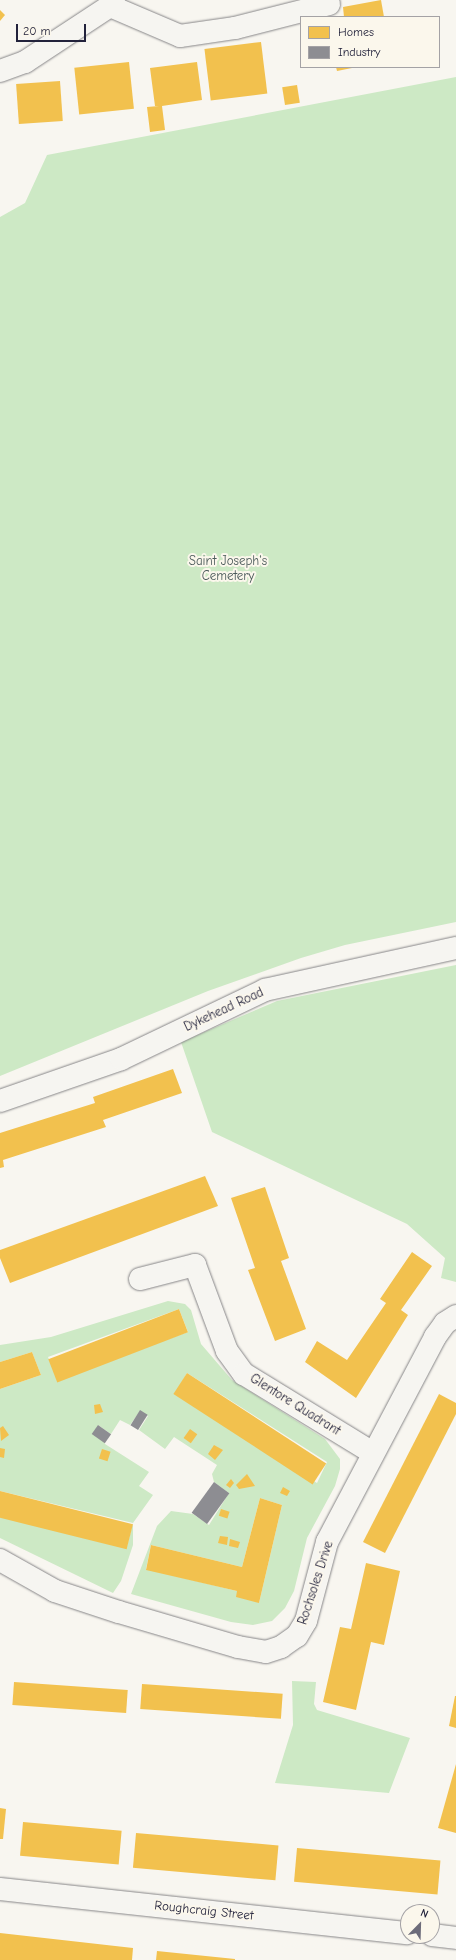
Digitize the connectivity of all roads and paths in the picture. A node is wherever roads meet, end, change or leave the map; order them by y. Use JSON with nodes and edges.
{"nodes":[{"id":1,"x":112,"y":3,"type":"edge"},
{"id":2,"x":329,"y":4,"type":"dead end"},
{"id":3,"x":0,"y":71,"type":"edge"},
{"id":4,"x":456,"y":948,"type":"edge"},
{"id":5,"x":0,"y":1101,"type":"edge"},
{"id":6,"x":140,"y":1279,"type":"dead end"},
{"id":7,"x":456,"y":1316,"type":"edge"},
{"id":8,"x":373,"y":1453,"type":"junction"},
{"id":9,"x":0,"y":1560,"type":"edge"},
{"id":10,"x":0,"y":1889,"type":"edge"},
{"id":11,"x":400,"y":1931,"type":"edge"},
{"id":12,"x":440,"y":1936,"type":"edge"},
{"id":13,"x":456,"y":1938,"type":"edge"}],
"edges":[{"from":1,"to":2,"type":"street"},
{"from":1,"to":3,"type":"street"},
{"from":4,"to":5,"type":"street","name":"Dykehead Road"},
{"from":6,"to":8,"type":"street","name":"Glentore Quadrant"},
{"from":7,"to":8,"type":"street","name":"Rochsoles Drive"},
{"from":8,"to":9,"type":"street","name":"Rochsoles Drive"},
{"from":10,"to":11,"type":"street","name":"Roughcraig Street"},
{"from":12,"to":13,"type":"street"}]}
